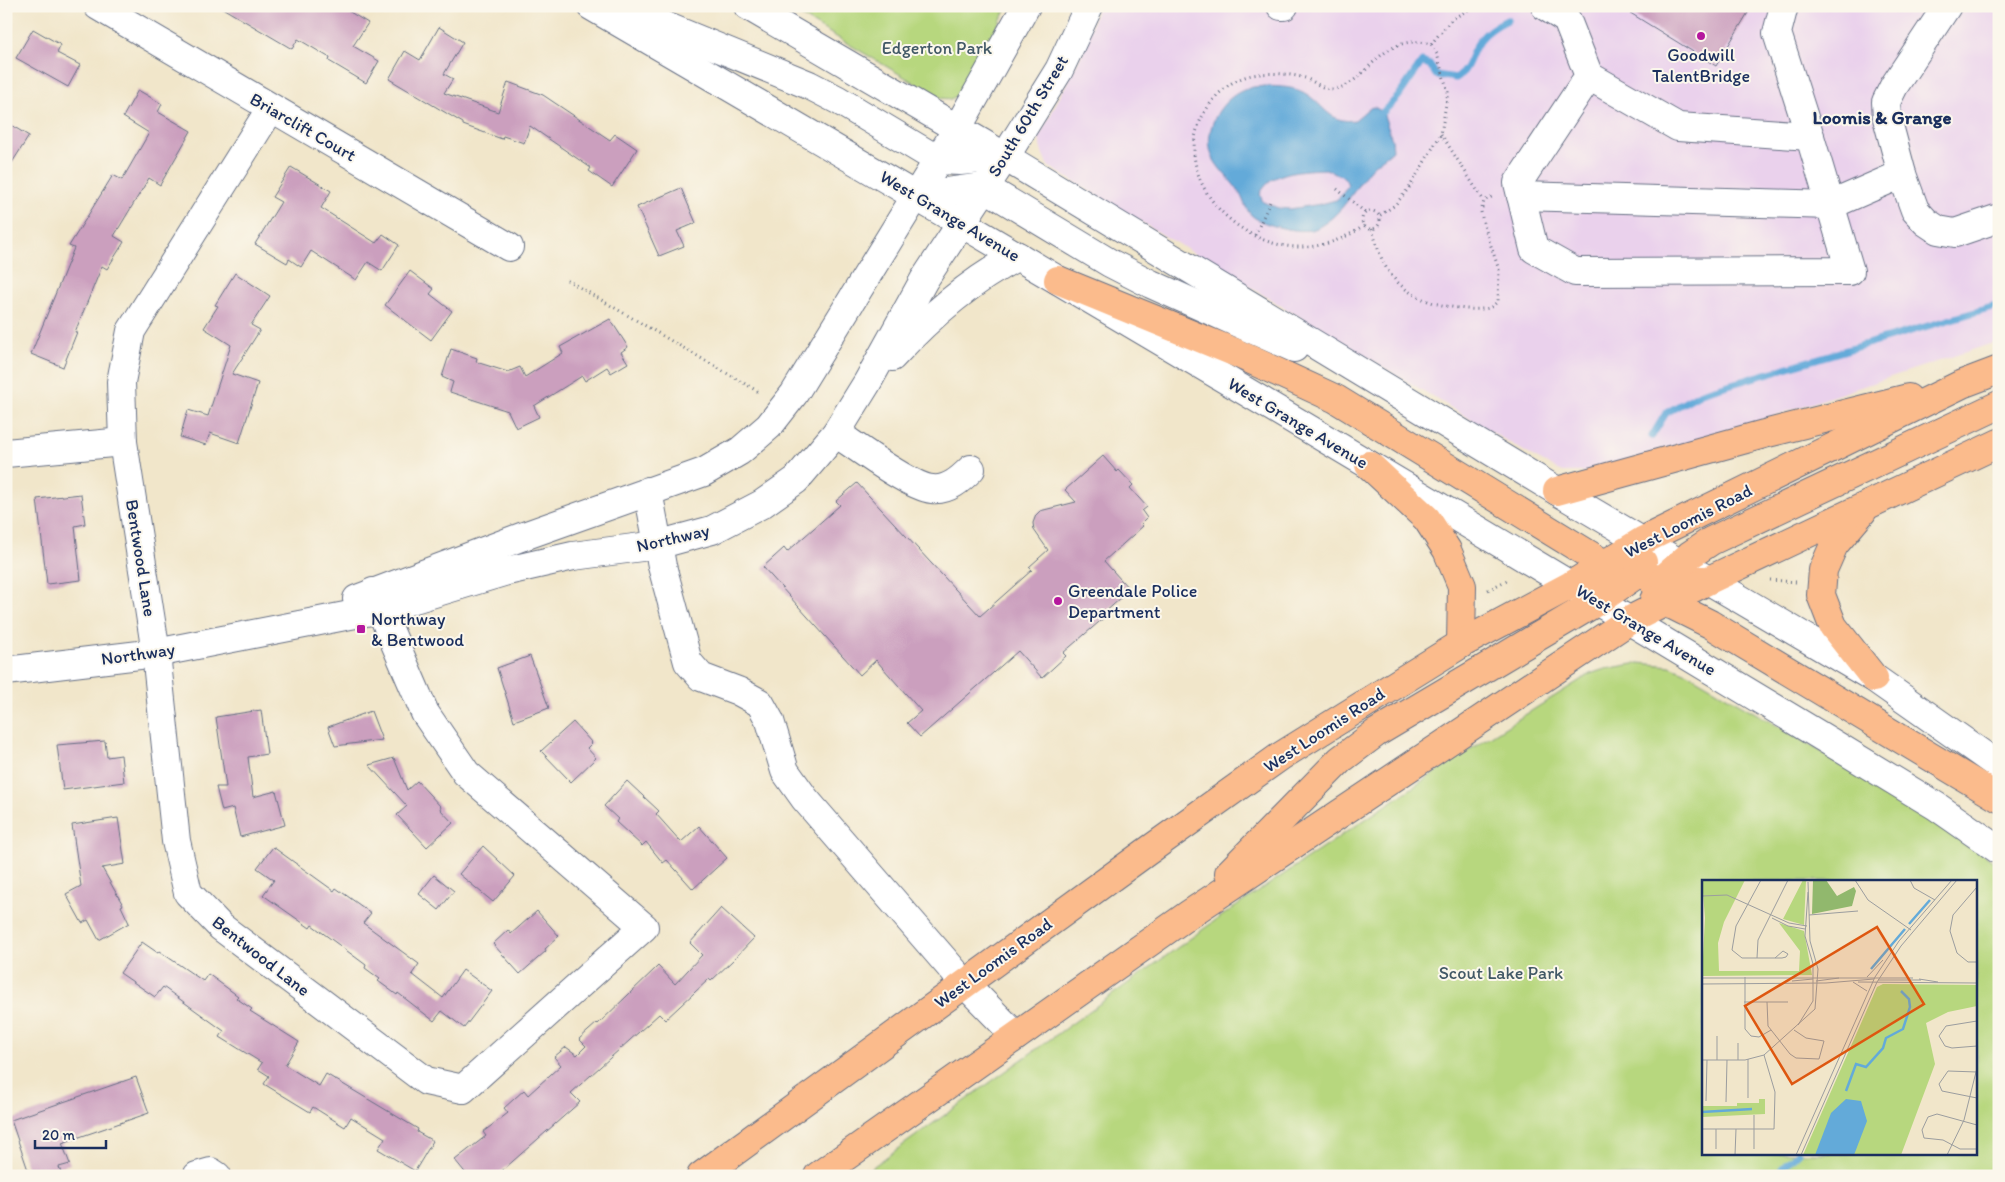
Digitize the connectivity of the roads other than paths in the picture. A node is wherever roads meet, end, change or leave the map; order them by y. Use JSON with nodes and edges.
{"nodes":[{"id":1,"x":98,"y":6,"type":"edge"},
{"id":2,"x":591,"y":6,"type":"edge"},
{"id":3,"x":618,"y":6,"type":"edge"},
{"id":4,"x":748,"y":6,"type":"edge"},
{"id":5,"x":1026,"y":6,"type":"edge"},
{"id":6,"x":1089,"y":6,"type":"edge"},
{"id":7,"x":1546,"y":6,"type":"edge"},
{"id":8,"x":1784,"y":6,"type":"edge"},
{"id":9,"x":1947,"y":6,"type":"edge"},
{"id":10,"x":1589,"y":76,"type":"junction"},
{"id":11,"x":270,"y":108,"type":"junction"},
{"id":12,"x":957,"y":129,"type":"junction"},
{"id":13,"x":1810,"y":136,"type":"junction"},
{"id":14,"x":1005,"y":157,"type":"junction"},
{"id":15,"x":938,"y":160,"type":"junction"},
{"id":16,"x":1902,"y":174,"type":"junction"},
{"id":17,"x":984,"y":187,"type":"junction"},
{"id":18,"x":1520,"y":189,"type":"junction"},
{"id":19,"x":916,"y":196,"type":"junction"},
{"id":20,"x":1831,"y":205,"type":"junction"},
{"id":21,"x":1999,"y":218,"type":"edge"},
{"id":22,"x":961,"y":222,"type":"junction"},
{"id":23,"x":509,"y":246,"type":"dead end"},
{"id":24,"x":1018,"y":256,"type":"junction"},
{"id":25,"x":1058,"y":280,"type":"junction"},
{"id":26,"x":1999,"y":370,"type":"edge"},
{"id":27,"x":867,"y":383,"type":"junction"},
{"id":28,"x":1962,"y":384,"type":"junction"},
{"id":29,"x":1383,"y":385,"type":"junction"},
{"id":30,"x":1999,"y":405,"type":"edge"},
{"id":31,"x":836,"y":433,"type":"junction"},
{"id":32,"x":123,"y":442,"type":"junction"},
{"id":33,"x":1999,"y":443,"type":"edge"},
{"id":34,"x":6,"y":453,"type":"edge"},
{"id":35,"x":1369,"y":465,"type":"junction"},
{"id":36,"x":971,"y":469,"type":"dead end"},
{"id":37,"x":648,"y":491,"type":"junction"},
{"id":38,"x":1557,"y":491,"type":"junction"},
{"id":39,"x":1871,"y":503,"type":"junction"},
{"id":40,"x":1644,"y":540,"type":"junction"},
{"id":41,"x":657,"y":545,"type":"junction"},
{"id":42,"x":1709,"y":580,"type":"junction"},
{"id":43,"x":1638,"y":584,"type":"junction"},
{"id":44,"x":1571,"y":585,"type":"junction"},
{"id":45,"x":377,"y":601,"type":"junction"},
{"id":46,"x":1630,"y":620,"type":"junction"},
{"id":47,"x":1461,"y":644,"type":"junction"},
{"id":48,"x":156,"y":653,"type":"junction"},
{"id":49,"x":6,"y":671,"type":"edge"},
{"id":50,"x":1874,"y":678,"type":"junction"},
{"id":51,"x":1999,"y":766,"type":"edge"},
{"id":52,"x":1999,"y":798,"type":"edge"},
{"id":53,"x":1999,"y":850,"type":"edge"},
{"id":54,"x":1188,"y":914,"type":"junction"},
{"id":55,"x":965,"y":984,"type":"junction"},
{"id":56,"x":1016,"y":1036,"type":"junction"},
{"id":57,"x":197,"y":1176,"type":"edge"},
{"id":58,"x":217,"y":1176,"type":"edge"},
{"id":59,"x":701,"y":1176,"type":"edge"},
{"id":60,"x":818,"y":1176,"type":"edge"}],
"edges":[{"from":1,"to":11,"type":"street","name":"Briarclift Court"},
{"from":2,"to":19,"type":"street","name":"West Grange Avenue"},
{"from":3,"to":15,"type":"street"},
{"from":4,"to":12,"type":"street","name":"West Grange Avenue"},
{"from":5,"to":12,"type":"street"},
{"from":6,"to":14,"type":"street","name":"South 60th Street"},
{"from":7,"to":10,"type":"street"},
{"from":8,"to":13,"type":"street"},
{"from":9,"to":16,"type":"street"},
{"from":10,"to":13,"type":"street"},
{"from":10,"to":18,"type":"street"},
{"from":11,"to":23,"type":"street","name":"Briarclift Court"},
{"from":11,"to":32,"type":"street","name":"Bentwood Lane"},
{"from":12,"to":14,"type":"street","name":"West Grange Avenue"},
{"from":12,"to":15,"type":"street"},
{"from":13,"to":20,"type":"street"},
{"from":14,"to":15,"type":"street"},
{"from":14,"to":17,"type":"street","name":"South 60th Street"},
{"from":14,"to":29,"type":"street","name":"West Grange Avenue"},
{"from":15,"to":19,"type":"street"},
{"from":16,"to":20,"type":"street"},
{"from":16,"to":21,"type":"street"},
{"from":17,"to":19,"type":"street"},
{"from":17,"to":22,"type":"street","name":"South 60th Street"},
{"from":17,"to":29,"type":"street"},
{"from":18,"to":20,"type":"street"},
{"from":18,"to":20,"type":"street"},
{"from":19,"to":22,"type":"street","name":"West Grange Avenue"},
{"from":19,"to":37,"type":"street","name":"Northway"},
{"from":22,"to":24,"type":"street","name":"West Grange Avenue"},
{"from":22,"to":27,"type":"street","name":"Northway"},
{"from":24,"to":25,"type":"street","name":"West Grange Avenue"},
{"from":24,"to":27,"type":"street"},
{"from":25,"to":35,"type":"street","name":"West Grange Avenue"},
{"from":25,"to":43,"type":"main road"},
{"from":26,"to":28,"type":"main road","name":"West Loomis Road"},
{"from":27,"to":31,"type":"street","name":"Northway"},
{"from":28,"to":38,"type":"main road"},
{"from":28,"to":40,"type":"main road","name":"West Loomis Road"},
{"from":29,"to":38,"type":"street","name":"West Grange Avenue"},
{"from":30,"to":43,"type":"main road"},
{"from":31,"to":36,"type":"street"},
{"from":31,"to":41,"type":"street","name":"Northway"},
{"from":32,"to":34,"type":"street"},
{"from":32,"to":48,"type":"street","name":"Bentwood Lane"},
{"from":33,"to":39,"type":"main road","name":"West Loomis Road"},
{"from":35,"to":44,"type":"street","name":"West Grange Avenue"},
{"from":35,"to":47,"type":"main road"},
{"from":37,"to":41,"type":"street"},
{"from":37,"to":45,"type":"street","name":"Northway"},
{"from":38,"to":40,"type":"street","name":"West Grange Avenue"},
{"from":39,"to":42,"type":"main road","name":"West Loomis Road"},
{"from":39,"to":50,"type":"main road"},
{"from":40,"to":43,"type":"main road","name":"West Loomis Road"},
{"from":40,"to":43,"type":"street","name":"West Grange Avenue"},
{"from":41,"to":45,"type":"street","name":"Northway"},
{"from":41,"to":55,"type":"street"},
{"from":42,"to":43,"type":"street","name":"West Grange Avenue"},
{"from":42,"to":43,"type":"main road","name":"West Loomis Road"},
{"from":42,"to":50,"type":"street","name":"West Grange Avenue"},
{"from":43,"to":44,"type":"main road","name":"West Loomis Road"},
{"from":43,"to":46,"type":"street","name":"West Grange Avenue"},
{"from":43,"to":46,"type":"main road","name":"West Loomis Road"},
{"from":43,"to":52,"type":"main road"},
{"from":43,"to":54,"type":"main road"},
{"from":44,"to":47,"type":"main road","name":"West Loomis Road"},
{"from":45,"to":48,"type":"street","name":"Northway"},
{"from":45,"to":48,"type":"street","name":"Bentwood Lane"},
{"from":46,"to":53,"type":"street","name":"West Grange Avenue"},
{"from":46,"to":54,"type":"main road","name":"West Loomis Road"},
{"from":47,"to":55,"type":"main road","name":"West Loomis Road"},
{"from":48,"to":49,"type":"street","name":"Northway"},
{"from":50,"to":51,"type":"street","name":"West Grange Avenue"},
{"from":54,"to":56,"type":"main road","name":"West Loomis Road"},
{"from":55,"to":56,"type":"street"},
{"from":55,"to":59,"type":"main road","name":"West Loomis Road"},
{"from":56,"to":60,"type":"main road","name":"West Loomis Road"},
{"from":57,"to":58,"type":"street"}]}
